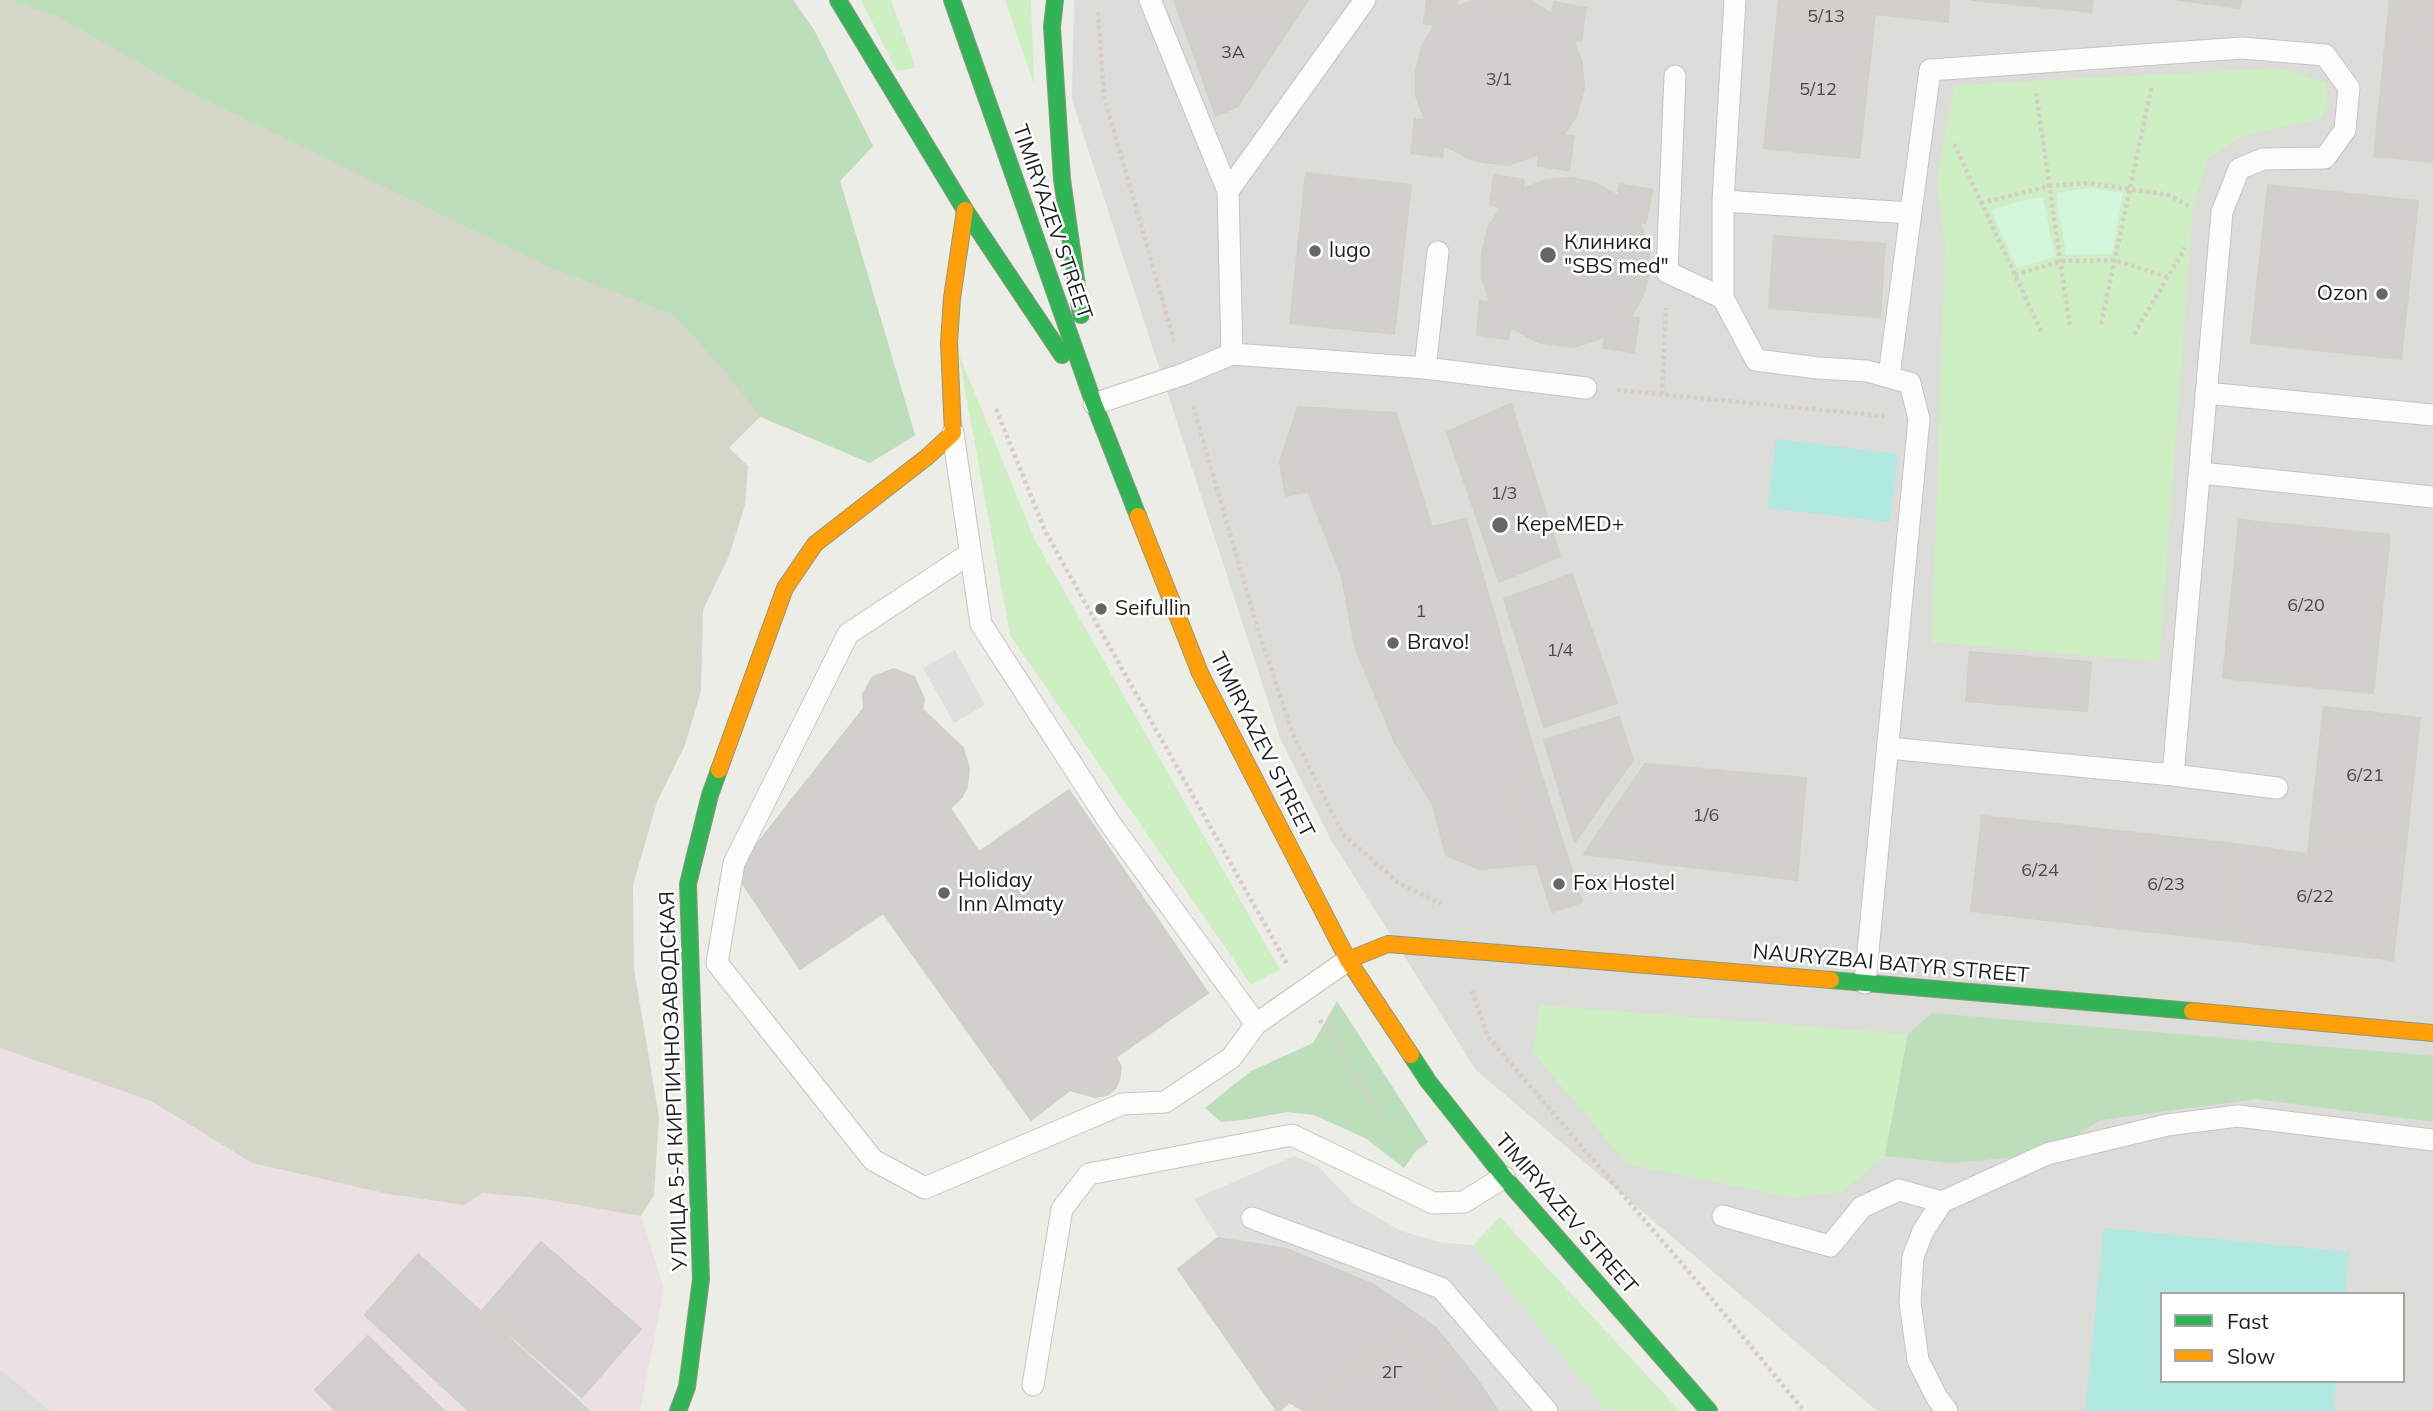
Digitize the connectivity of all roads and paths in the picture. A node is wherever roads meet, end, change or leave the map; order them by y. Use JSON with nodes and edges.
{"nodes":[{"id":1,"x":838,"y":0,"type":"edge"},
{"id":2,"x":952,"y":0,"type":"edge"},
{"id":3,"x":1055,"y":0,"type":"edge"},
{"id":4,"x":1097,"y":0,"type":"edge"},
{"id":5,"x":1150,"y":0,"type":"edge"},
{"id":6,"x":1365,"y":0,"type":"edge"},
{"id":7,"x":1735,"y":0,"type":"edge"},
{"id":8,"x":2159,"y":53,"type":"junction"},
{"id":9,"x":2031,"y":62,"type":"junction"},
{"id":10,"x":1675,"y":76,"type":"dead end"},
{"id":11,"x":1927,"y":86,"type":"junction"},
{"id":12,"x":2049,"y":186,"type":"junction"},
{"id":13,"x":2130,"y":188,"type":"junction"},
{"id":14,"x":1228,"y":191,"type":"junction"},
{"id":15,"x":1723,"y":201,"type":"junction"},
{"id":16,"x":1981,"y":203,"type":"junction"},
{"id":17,"x":2193,"y":208,"type":"dead end"},
{"id":18,"x":965,"y":210,"type":"junction"},
{"id":19,"x":1910,"y":213,"type":"junction"},
{"id":20,"x":2186,"y":246,"type":"dead end"},
{"id":21,"x":1438,"y":251,"type":"dead end"},
{"id":22,"x":2115,"y":260,"type":"junction"},
{"id":23,"x":2060,"y":261,"type":"junction"},
{"id":24,"x":1667,"y":272,"type":"junction"},
{"id":25,"x":2015,"y":275,"type":"junction"},
{"id":26,"x":2167,"y":277,"type":"junction"},
{"id":27,"x":1723,"y":298,"type":"junction"},
{"id":28,"x":2101,"y":324,"type":"dead end"},
{"id":29,"x":2070,"y":328,"type":"dead end"},
{"id":30,"x":2042,"y":333,"type":"dead end"},
{"id":31,"x":2134,"y":334,"type":"dead end"},
{"id":32,"x":1232,"y":354,"type":"junction"},
{"id":33,"x":1425,"y":368,"type":"junction"},
{"id":34,"x":1184,"y":374,"type":"junction"},
{"id":35,"x":1889,"y":376,"type":"junction"},
{"id":36,"x":1586,"y":387,"type":"joint"},
{"id":37,"x":2206,"y":393,"type":"junction"},
{"id":38,"x":1662,"y":394,"type":"junction"},
{"id":39,"x":993,"y":403,"type":"dead end"},
{"id":40,"x":1094,"y":404,"type":"junction"},
{"id":41,"x":2433,"y":415,"type":"edge"},
{"id":42,"x":1919,"y":419,"type":"junction"},
{"id":43,"x":953,"y":432,"type":"junction"},
{"id":44,"x":2201,"y":473,"type":"junction"},
{"id":45,"x":2433,"y":497,"type":"edge"},
{"id":46,"x":970,"y":554,"type":"junction"},
{"id":47,"x":1888,"y":748,"type":"junction"},
{"id":48,"x":2174,"y":775,"type":"junction"},
{"id":49,"x":2277,"y":788,"type":"dead end"},
{"id":50,"x":1441,"y":904,"type":"dead end"},
{"id":51,"x":1348,"y":960,"type":"junction"},
{"id":52,"x":1865,"y":983,"type":"junction"},
{"id":53,"x":1470,"y":986,"type":"dead end"},
{"id":54,"x":1303,"y":992,"type":"junction"},
{"id":55,"x":1256,"y":1024,"type":"junction"},
{"id":56,"x":2433,"y":1033,"type":"edge"},
{"id":57,"x":1384,"y":1120,"type":"dead end"},
{"id":58,"x":2433,"y":1140,"type":"edge"},
{"id":59,"x":1504,"y":1177,"type":"junction"},
{"id":60,"x":1942,"y":1202,"type":"junction"},
{"id":61,"x":1723,"y":1216,"type":"dead end"},
{"id":62,"x":1252,"y":1218,"type":"dead end"},
{"id":63,"x":1033,"y":1384,"type":"dead end"},
{"id":64,"x":678,"y":1411,"type":"edge"},
{"id":65,"x":1547,"y":1411,"type":"edge"},
{"id":66,"x":1709,"y":1411,"type":"edge"},
{"id":67,"x":1804,"y":1411,"type":"edge"},
{"id":68,"x":1947,"y":1411,"type":"edge"}],
"edges":[{"from":1,"to":18,"type":"street"},
{"from":2,"to":40,"type":"street","name":"TIMIRYAZEV STREET"},
{"from":3,"to":40,"type":"street"},
{"from":4,"to":34,"type":"path"},
{"from":5,"to":14,"type":"lane"},
{"from":6,"to":14,"type":"lane"},
{"from":7,"to":15,"type":"lane"},
{"from":8,"to":9,"type":"lane"},
{"from":8,"to":13,"type":"path"},
{"from":8,"to":37,"type":"lane"},
{"from":9,"to":11,"type":"lane"},
{"from":9,"to":12,"type":"path"},
{"from":10,"to":24,"type":"lane"},
{"from":11,"to":16,"type":"path"},
{"from":11,"to":19,"type":"lane"},
{"from":12,"to":13,"type":"path"},
{"from":12,"to":16,"type":"path"},
{"from":12,"to":23,"type":"path"},
{"from":13,"to":17,"type":"path"},
{"from":13,"to":22,"type":"path"},
{"from":14,"to":32,"type":"lane"},
{"from":15,"to":19,"type":"lane"},
{"from":15,"to":27,"type":"lane"},
{"from":16,"to":25,"type":"path"},
{"from":18,"to":40,"type":"street"},
{"from":18,"to":43,"type":"street"},
{"from":19,"to":35,"type":"lane"},
{"from":20,"to":26,"type":"path"},
{"from":21,"to":33,"type":"lane"},
{"from":22,"to":23,"type":"path"},
{"from":22,"to":26,"type":"path"},
{"from":22,"to":28,"type":"path"},
{"from":23,"to":25,"type":"path"},
{"from":23,"to":29,"type":"path"},
{"from":24,"to":27,"type":"lane"},
{"from":24,"to":38,"type":"path"},
{"from":25,"to":30,"type":"path"},
{"from":26,"to":31,"type":"path"},
{"from":27,"to":35,"type":"lane"},
{"from":32,"to":33,"type":"lane"},
{"from":32,"to":34,"type":"lane"},
{"from":33,"to":36,"type":"lane"},
{"from":34,"to":40,"type":"lane"},
{"from":34,"to":50,"type":"path"},
{"from":35,"to":42,"type":"lane"},
{"from":36,"to":38,"type":"path"},
{"from":37,"to":41,"type":"lane"},
{"from":37,"to":44,"type":"lane"},
{"from":38,"to":42,"type":"path"},
{"from":39,"to":54,"type":"path"},
{"from":40,"to":51,"type":"street","name":"TIMIRYAZEV STREET"},
{"from":42,"to":47,"type":"lane"},
{"from":43,"to":46,"type":"lane"},
{"from":43,"to":64,"type":"street","name":"УЛИЦА 5-Я КИРПИЧНОЗАВОДСКАЯ"},
{"from":44,"to":45,"type":"lane"},
{"from":44,"to":48,"type":"lane"},
{"from":46,"to":55,"type":"lane"},
{"from":46,"to":55,"type":"lane"},
{"from":47,"to":48,"type":"lane"},
{"from":47,"to":52,"type":"lane"},
{"from":48,"to":49,"type":"lane"},
{"from":51,"to":52,"type":"street","name":"NAURYZBAI BATYR STREET"},
{"from":51,"to":54,"type":"lane"},
{"from":51,"to":59,"type":"street","name":"TIMIRYAZEV STREET"},
{"from":52,"to":56,"type":"street","name":"NAURYZBAI BATYR STREET"},
{"from":53,"to":67,"type":"path"},
{"from":54,"to":55,"type":"lane"},
{"from":54,"to":57,"type":"path"},
{"from":58,"to":60,"type":"lane"},
{"from":59,"to":63,"type":"lane"},
{"from":59,"to":66,"type":"street","name":"TIMIRYAZEV STREET"},
{"from":60,"to":61,"type":"lane"},
{"from":60,"to":68,"type":"lane"},
{"from":62,"to":65,"type":"lane"}]}
